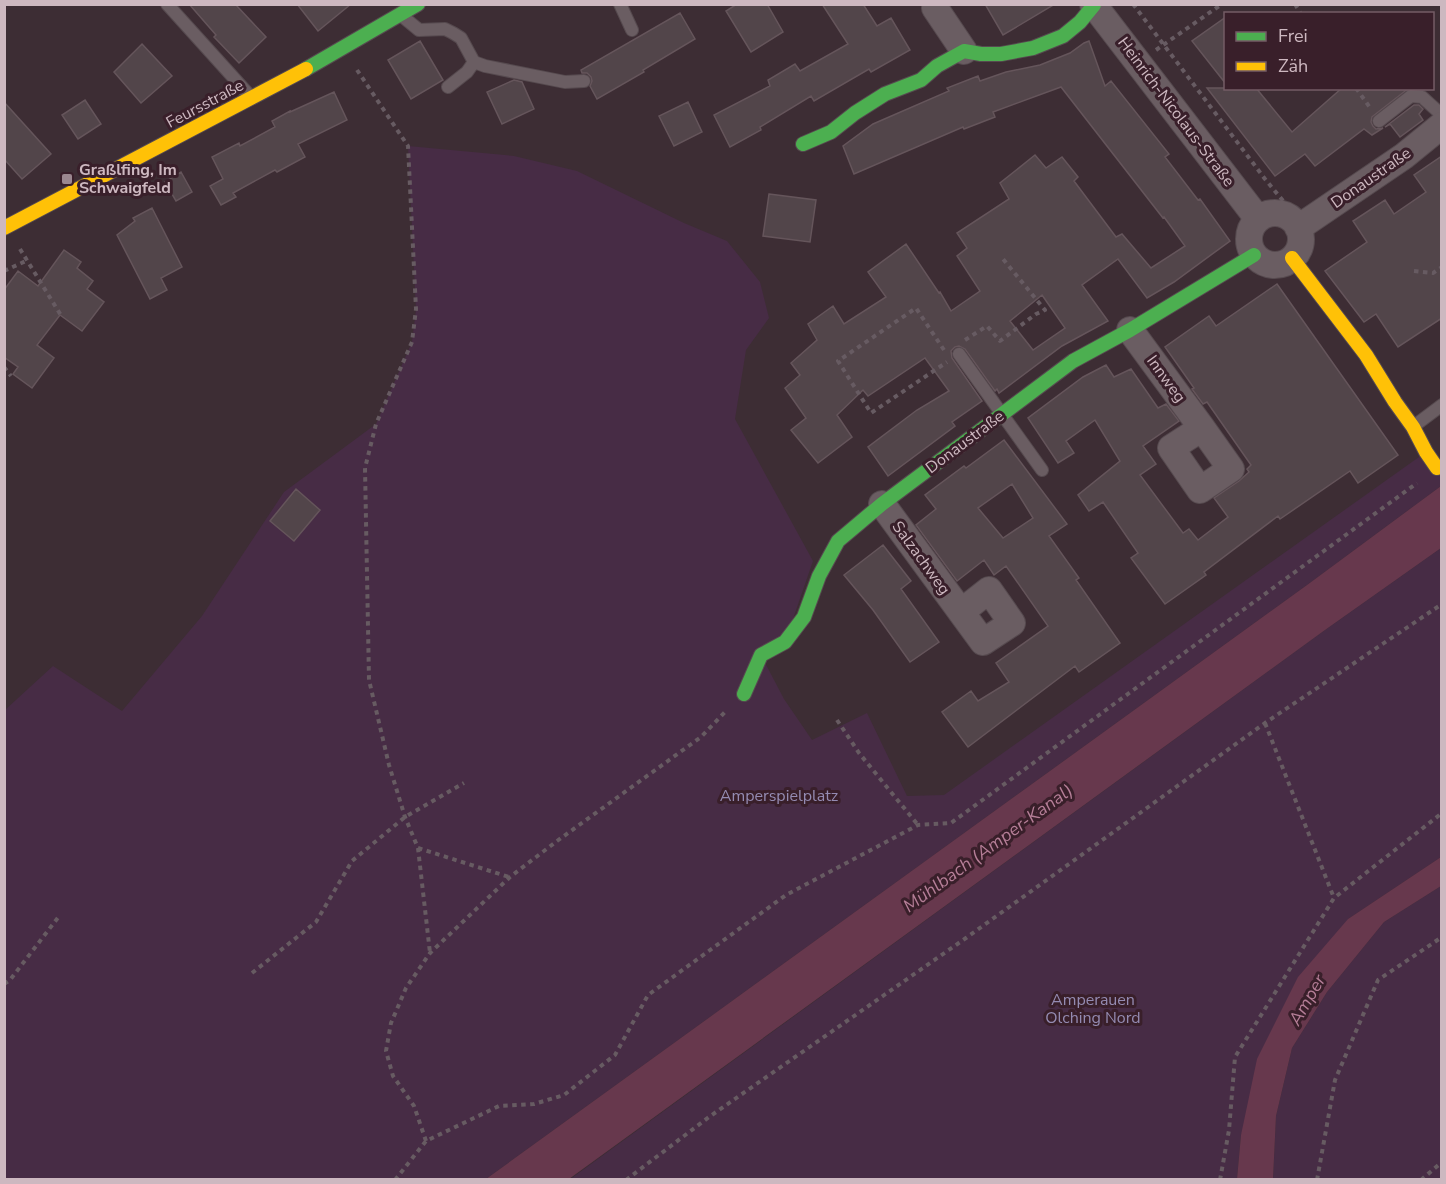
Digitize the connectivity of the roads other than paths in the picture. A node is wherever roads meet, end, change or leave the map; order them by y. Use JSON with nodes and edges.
{"nodes":[{"id":1,"x":167,"y":4,"type":"edge"},
{"id":2,"x":620,"y":4,"type":"edge"},
{"id":3,"x":1094,"y":5,"type":"edge"},
{"id":4,"x":411,"y":8,"type":"edge"},
{"id":5,"x":935,"y":8,"type":"dead end"},
{"id":6,"x":633,"y":30,"type":"dead end"},
{"id":7,"x":964,"y":51,"type":"junction"},
{"id":8,"x":474,"y":62,"type":"junction"},
{"id":9,"x":584,"y":81,"type":"dead end"},
{"id":10,"x":448,"y":87,"type":"dead end"},
{"id":11,"x":252,"y":98,"type":"junction"},
{"id":12,"x":1442,"y":115,"type":"edge"},
{"id":13,"x":1379,"y":121,"type":"dead end"},
{"id":14,"x":1442,"y":125,"type":"edge"},
{"id":15,"x":803,"y":144,"type":"dead end"},
{"id":16,"x":1258,"y":219,"type":"junction"},
{"id":17,"x":1301,"y":226,"type":"junction"},
{"id":18,"x":6,"y":227,"type":"edge"},
{"id":19,"x":1254,"y":255,"type":"junction"},
{"id":20,"x":1292,"y":258,"type":"junction"},
{"id":21,"x":1130,"y":330,"type":"junction"},
{"id":22,"x":955,"y":357,"type":"road end"},
{"id":23,"x":1442,"y":405,"type":"edge"},
{"id":24,"x":1002,"y":414,"type":"junction"},
{"id":25,"x":1413,"y":427,"type":"junction"},
{"id":26,"x":1202,"y":428,"type":"dead end"},
{"id":27,"x":1437,"y":468,"type":"road end"},
{"id":28,"x":1042,"y":470,"type":"dead end"},
{"id":29,"x":882,"y":504,"type":"junction"},
{"id":30,"x":961,"y":612,"type":"dead end"},
{"id":31,"x":744,"y":694,"type":"road end"}],
"edges":[{"from":1,"to":11,"type":"lane"},
{"from":2,"to":6,"type":"lane"},
{"from":3,"to":7,"type":"street"},
{"from":3,"to":16,"type":"street","name":"Heinrich-Nicolaus-Straße"},
{"from":4,"to":8,"type":"lane"},
{"from":4,"to":11,"type":"street","name":"Feursstraße"},
{"from":5,"to":7,"type":"street"},
{"from":7,"to":15,"type":"street"},
{"from":8,"to":9,"type":"lane"},
{"from":8,"to":10,"type":"lane"},
{"from":11,"to":18,"type":"street","name":"Feursstraße"},
{"from":12,"to":13,"type":"lane"},
{"from":14,"to":17,"type":"street","name":"Donaustraße"},
{"from":16,"to":17,"type":"street"},
{"from":16,"to":19,"type":"street"},
{"from":17,"to":20,"type":"street"},
{"from":19,"to":20,"type":"street"},
{"from":19,"to":21,"type":"street","name":"Donaustraße"},
{"from":20,"to":25,"type":"street"},
{"from":21,"to":24,"type":"street","name":"Donaustraße"},
{"from":21,"to":26,"type":"street","name":"Innweg"},
{"from":22,"to":24,"type":"lane"},
{"from":23,"to":25,"type":"lane"},
{"from":24,"to":28,"type":"lane"},
{"from":24,"to":29,"type":"street","name":"Donaustraße"},
{"from":25,"to":27,"type":"street"},
{"from":29,"to":30,"type":"street","name":"Salzachweg"},
{"from":29,"to":31,"type":"street","name":"Donaustraße"}]}
